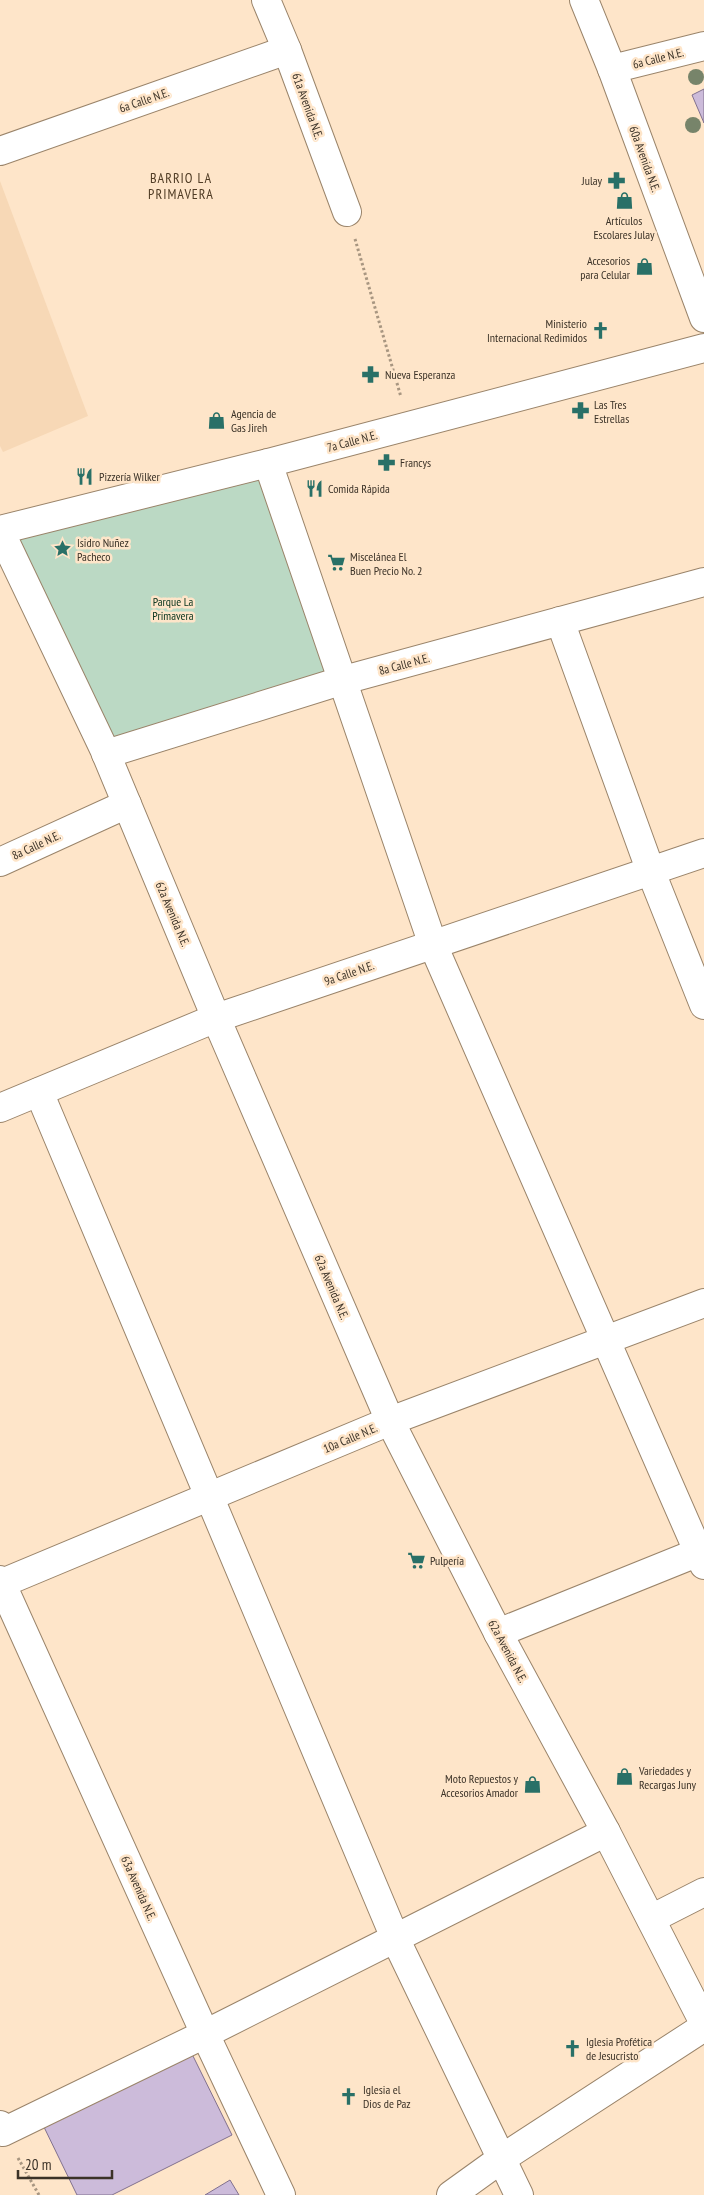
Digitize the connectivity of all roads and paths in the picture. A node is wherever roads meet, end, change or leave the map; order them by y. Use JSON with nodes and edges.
{"nodes":[{"id":1,"x":266,"y":0,"type":"edge"},
{"id":2,"x":584,"y":0,"type":"edge"},
{"id":3,"x":704,"y":46,"type":"edge"},
{"id":4,"x":287,"y":50,"type":"junction"},
{"id":5,"x":612,"y":69,"type":"junction"},
{"id":6,"x":0,"y":151,"type":"edge"},
{"id":7,"x":347,"y":212,"type":"joint"},
{"id":8,"x":704,"y":318,"type":"edge"},
{"id":9,"x":704,"y":348,"type":"edge"},
{"id":10,"x":409,"y":426,"type":"junction"},
{"id":11,"x":268,"y":463,"type":"junction"},
{"id":12,"x":0,"y":531,"type":"edge"},
{"id":13,"x":704,"y":582,"type":"edge"},
{"id":14,"x":560,"y":621,"type":"junction"},
{"id":15,"x":344,"y":680,"type":"junction"},
{"id":16,"x":106,"y":754,"type":"junction"},
{"id":17,"x":127,"y":804,"type":"junction"},
{"id":18,"x":704,"y":853,"type":"edge"},
{"id":19,"x":0,"y":862,"type":"edge"},
{"id":20,"x":651,"y":872,"type":"junction"},
{"id":21,"x":433,"y":945,"type":"junction"},
{"id":22,"x":704,"y":1005,"type":"edge"},
{"id":23,"x":216,"y":1018,"type":"junction"},
{"id":24,"x":39,"y":1092,"type":"junction"},
{"id":25,"x":0,"y":1108,"type":"edge"},
{"id":26,"x":704,"y":1303,"type":"edge"},
{"id":27,"x":606,"y":1338,"type":"junction"},
{"id":28,"x":390,"y":1421,"type":"junction"},
{"id":29,"x":209,"y":1496,"type":"junction"},
{"id":30,"x":702,"y":1556,"type":"edge"},
{"id":31,"x":0,"y":1582,"type":"edge"},
{"id":32,"x":498,"y":1633,"type":"junction"},
{"id":33,"x":606,"y":1832,"type":"junction"},
{"id":34,"x":704,"y":1892,"type":"edge"},
{"id":35,"x":651,"y":1919,"type":"junction"},
{"id":36,"x":395,"y":1938,"type":"junction"},
{"id":37,"x":704,"y":2023,"type":"edge"},
{"id":38,"x":704,"y":2028,"type":"edge"},
{"id":39,"x":205,"y":2034,"type":"junction"},
{"id":40,"x":2,"y":2128,"type":"edge"},
{"id":41,"x":501,"y":2159,"type":"junction"},
{"id":42,"x":39,"y":2195,"type":"edge"},
{"id":43,"x":281,"y":2195,"type":"edge"},
{"id":44,"x":451,"y":2195,"type":"edge"},
{"id":45,"x":519,"y":2195,"type":"edge"}],
"edges":[{"from":1,"to":4,"type":"street","name":"61a Avenida N.E."},
{"from":2,"to":5,"type":"street","name":"60a Avenida N.E."},
{"from":3,"to":5,"type":"street","name":"6a Calle N.E."},
{"from":4,"to":6,"type":"street","name":"6a Calle N.E."},
{"from":4,"to":7,"type":"street","name":"61a Avenida N.E."},
{"from":5,"to":8,"type":"street","name":"60a Avenida N.E."},
{"from":7,"to":10,"type":"path"},
{"from":9,"to":10,"type":"street","name":"7a Calle N.E."},
{"from":10,"to":11,"type":"street","name":"7a Calle N.E."},
{"from":11,"to":12,"type":"street","name":"7a Calle N.E."},
{"from":11,"to":15,"type":"street"},
{"from":12,"to":16,"type":"street","name":"62a Avenida N.E."},
{"from":13,"to":14,"type":"street","name":"8a Calle N.E."},
{"from":14,"to":15,"type":"street","name":"8a Calle N.E."},
{"from":14,"to":20,"type":"street"},
{"from":15,"to":16,"type":"street","name":"8a Calle N.E."},
{"from":15,"to":21,"type":"street"},
{"from":16,"to":17,"type":"street","name":"62a Avenida N.E."},
{"from":17,"to":19,"type":"street","name":"8a Calle N.E."},
{"from":17,"to":23,"type":"street","name":"62a Avenida N.E."},
{"from":18,"to":20,"type":"street","name":"9a Calle N.E."},
{"from":20,"to":21,"type":"street","name":"9a Calle N.E."},
{"from":20,"to":22,"type":"street"},
{"from":21,"to":23,"type":"street","name":"9a Calle N.E."},
{"from":21,"to":27,"type":"street"},
{"from":23,"to":24,"type":"street","name":"9a Calle N.E."},
{"from":23,"to":28,"type":"street","name":"62a Avenida N.E."},
{"from":24,"to":25,"type":"street","name":"9a Calle N.E."},
{"from":24,"to":29,"type":"street"},
{"from":26,"to":27,"type":"street","name":"10a Calle N.E."},
{"from":27,"to":28,"type":"street","name":"10a Calle N.E."},
{"from":27,"to":30,"type":"street"},
{"from":28,"to":29,"type":"street","name":"10a Calle N.E."},
{"from":28,"to":32,"type":"street","name":"62a Avenida N.E."},
{"from":29,"to":31,"type":"street","name":"10a Calle N.E."},
{"from":29,"to":36,"type":"street"},
{"from":30,"to":32,"type":"street"},
{"from":31,"to":39,"type":"street","name":"63a Avenida N.E."},
{"from":32,"to":33,"type":"street","name":"62a Avenida N.E."},
{"from":33,"to":35,"type":"street","name":"62a Avenida N.E."},
{"from":33,"to":36,"type":"street"},
{"from":34,"to":35,"type":"street"},
{"from":35,"to":37,"type":"street","name":"62a Avenida N.E."},
{"from":36,"to":39,"type":"street"},
{"from":36,"to":41,"type":"street"},
{"from":38,"to":41,"type":"street"},
{"from":39,"to":40,"type":"street"},
{"from":39,"to":43,"type":"street","name":"63a Avenida N.E."},
{"from":40,"to":42,"type":"path"},
{"from":41,"to":44,"type":"street"},
{"from":41,"to":45,"type":"street"}]}
